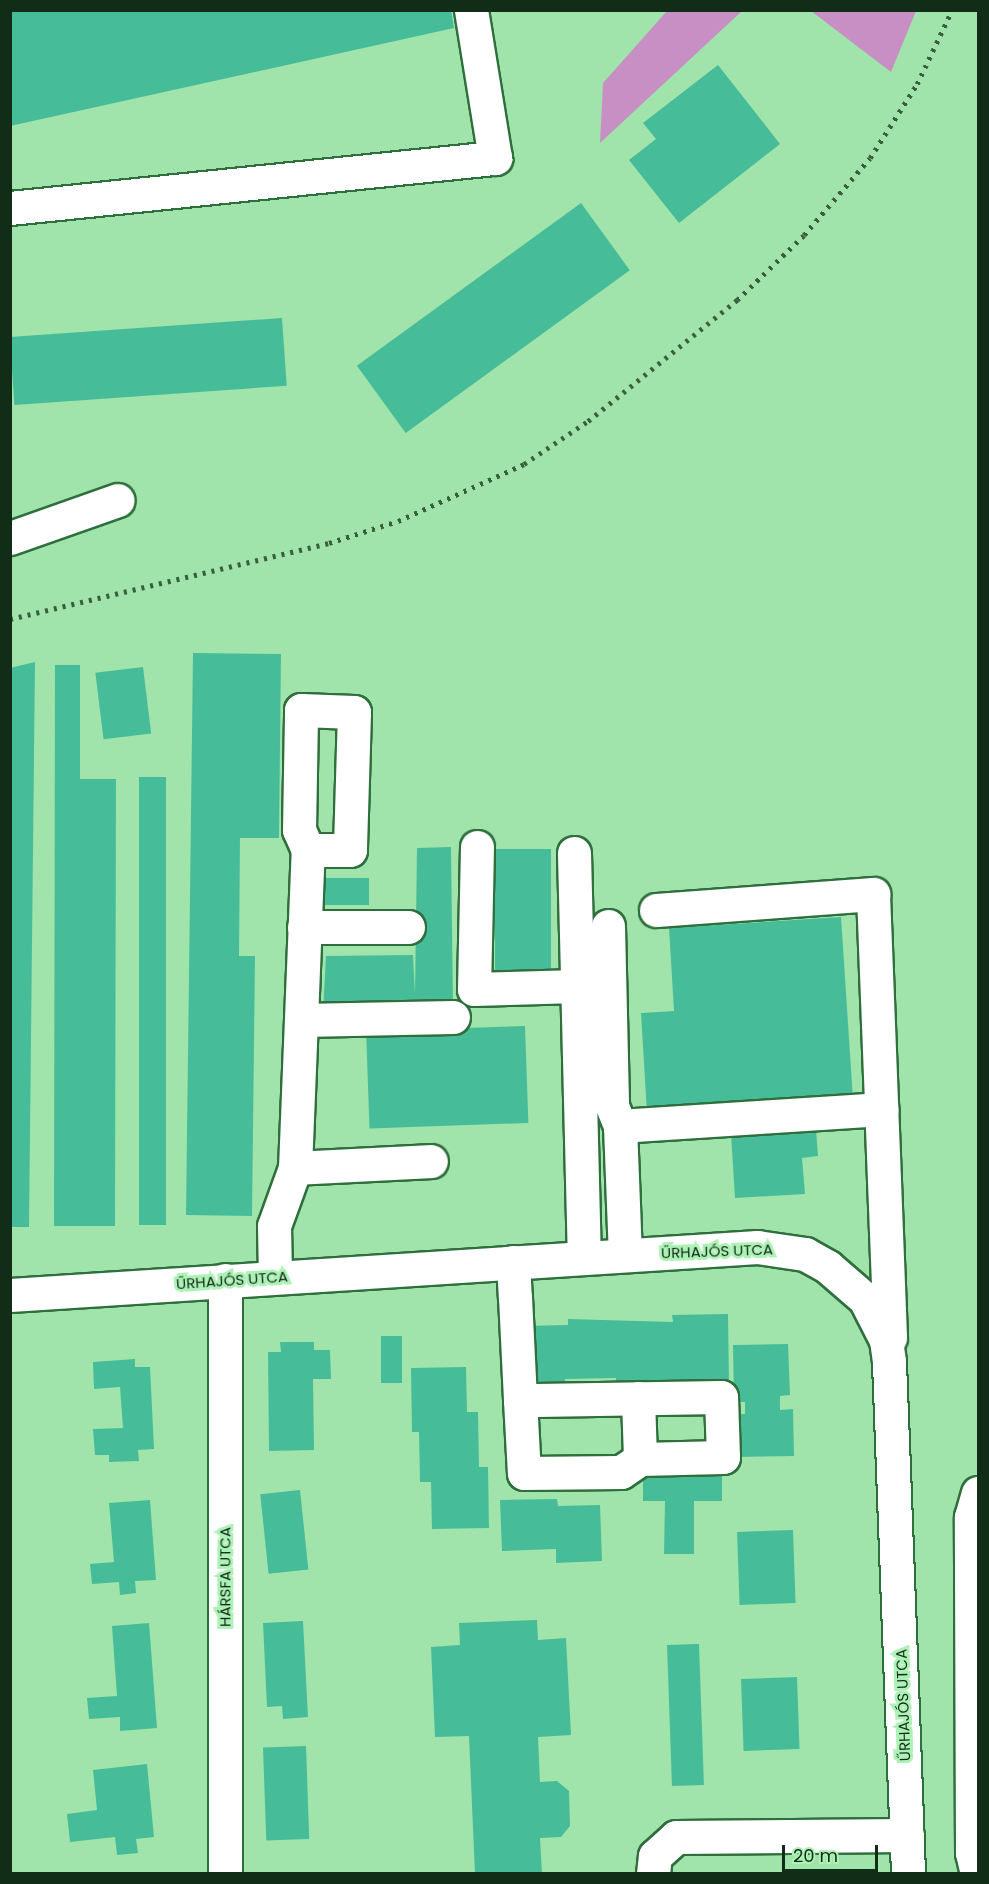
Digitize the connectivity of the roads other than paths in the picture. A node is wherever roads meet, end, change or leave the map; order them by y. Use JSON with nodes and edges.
{"nodes":[{"id":1,"x":471,"y":10,"type":"edge"},
{"id":2,"x":10,"y":208,"type":"edge"},
{"id":3,"x":118,"y":500,"type":"dead end"},
{"id":4,"x":10,"y":538,"type":"edge"},
{"id":5,"x":477,"y":847,"type":"dead end"},
{"id":6,"x":308,"y":850,"type":"dead end"},
{"id":7,"x":574,"y":853,"type":"dead end"},
{"id":8,"x":656,"y":910,"type":"dead end"},
{"id":9,"x":608,"y":926,"type":"dead end"},
{"id":10,"x":304,"y":927,"type":"junction"},
{"id":11,"x":408,"y":927,"type":"dead end"},
{"id":12,"x":577,"y":987,"type":"junction"},
{"id":13,"x":453,"y":1017,"type":"dead end"},
{"id":14,"x":301,"y":1020,"type":"junction"},
{"id":15,"x":881,"y":1109,"type":"junction"},
{"id":16,"x":620,"y":1126,"type":"junction"},
{"id":17,"x":431,"y":1161,"type":"dead end"},
{"id":18,"x":295,"y":1168,"type":"junction"},
{"id":19,"x":579,"y":1236,"type":"junction"},
{"id":20,"x":625,"y":1255,"type":"junction"},
{"id":21,"x":513,"y":1262,"type":"junction"},
{"id":22,"x":275,"y":1277,"type":"junction"},
{"id":23,"x":225,"y":1280,"type":"junction"},
{"id":24,"x":10,"y":1295,"type":"edge"},
{"id":25,"x":892,"y":1394,"type":"junction"},
{"id":26,"x":638,"y":1398,"type":"junction"},
{"id":27,"x":520,"y":1400,"type":"junction"},
{"id":28,"x":640,"y":1459,"type":"junction"},
{"id":29,"x":978,"y":1493,"type":"edge"},
{"id":30,"x":907,"y":1835,"type":"junction"},
{"id":31,"x":225,"y":1874,"type":"edge"},
{"id":32,"x":653,"y":1874,"type":"edge"},
{"id":33,"x":908,"y":1874,"type":"edge"},
{"id":34,"x":977,"y":1874,"type":"edge"}],
"edges":[{"from":1,"to":2,"type":"street"},
{"from":3,"to":4,"type":"street"},
{"from":5,"to":12,"type":"street"},
{"from":6,"to":10,"type":"street"},
{"from":7,"to":12,"type":"street"},
{"from":8,"to":15,"type":"street"},
{"from":9,"to":16,"type":"street"},
{"from":10,"to":11,"type":"street"},
{"from":10,"to":14,"type":"street"},
{"from":12,"to":19,"type":"street"},
{"from":13,"to":14,"type":"street"},
{"from":14,"to":18,"type":"street"},
{"from":15,"to":16,"type":"street"},
{"from":15,"to":25,"type":"street"},
{"from":16,"to":20,"type":"street"},
{"from":17,"to":18,"type":"street"},
{"from":18,"to":22,"type":"street"},
{"from":19,"to":20,"type":"street","name":"ŰRHAJÓS UTCA"},
{"from":19,"to":21,"type":"street","name":"ŰRHAJÓS UTCA"},
{"from":20,"to":25,"type":"street","name":"ŰRHAJÓS UTCA"},
{"from":21,"to":22,"type":"street","name":"ŰRHAJÓS UTCA"},
{"from":21,"to":27,"type":"street"},
{"from":22,"to":23,"type":"street","name":"ŰRHAJÓS UTCA"},
{"from":23,"to":24,"type":"street","name":"ŰRHAJÓS UTCA"},
{"from":23,"to":31,"type":"street","name":"HÁRSFA UTCA"},
{"from":25,"to":30,"type":"street","name":"ŰRHAJÓS UTCA"},
{"from":26,"to":27,"type":"street"},
{"from":26,"to":28,"type":"street"},
{"from":26,"to":28,"type":"street"},
{"from":27,"to":28,"type":"street"},
{"from":29,"to":34,"type":"street"},
{"from":30,"to":32,"type":"street"},
{"from":30,"to":33,"type":"street","name":"ŰRHAJÓS UTCA"}]}
